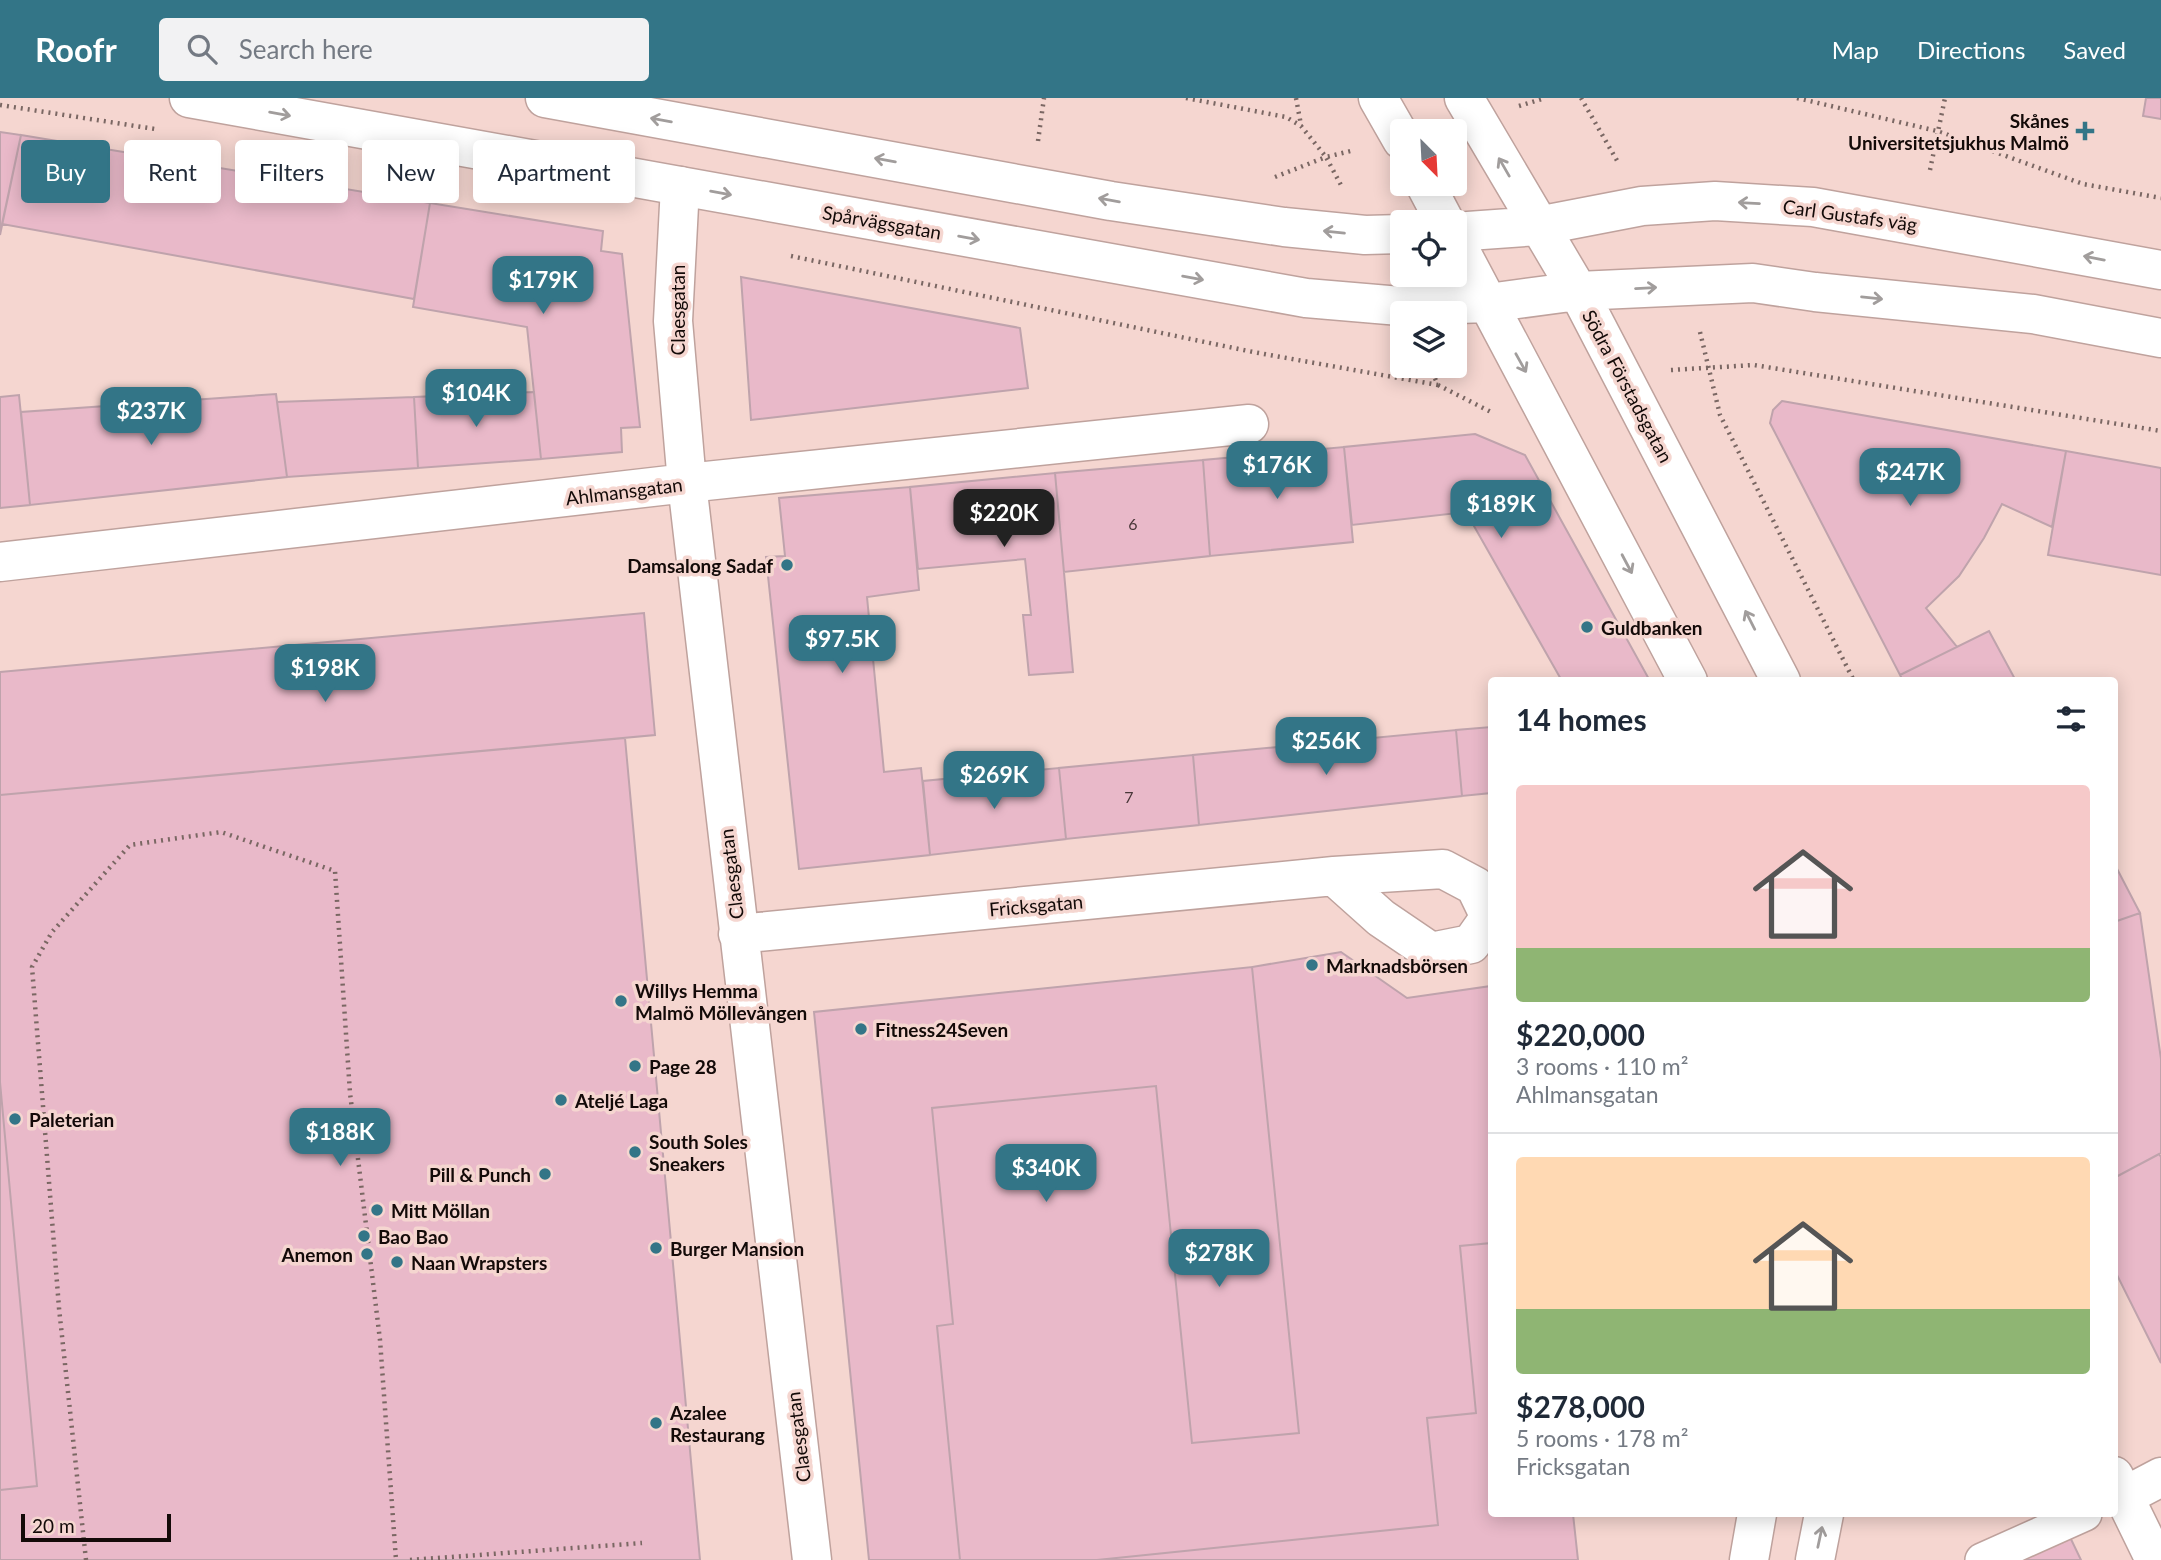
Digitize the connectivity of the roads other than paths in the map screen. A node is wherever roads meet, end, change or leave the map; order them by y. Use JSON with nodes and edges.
{"nodes":[{"id":1,"x":189,"y":98,"type":"edge"},
{"id":2,"x":545,"y":98,"type":"edge"},
{"id":3,"x":1378,"y":98,"type":"edge"},
{"id":4,"x":1464,"y":98,"type":"edge"},
{"id":5,"x":1390,"y":119,"type":"edge"},
{"id":6,"x":680,"y":186,"type":"junction"},
{"id":7,"x":1538,"y":226,"type":"junction"},
{"id":8,"x":1467,"y":231,"type":"edge"},
{"id":9,"x":1390,"y":235,"type":"edge"},
{"id":10,"x":1467,"y":263,"type":"edge"},
{"id":11,"x":2161,"y":270,"type":"edge"},
{"id":12,"x":1577,"y":291,"type":"junction"},
{"id":13,"x":1488,"y":303,"type":"junction"},
{"id":14,"x":2161,"y":338,"type":"edge"},
{"id":15,"x":1249,"y":424,"type":"dead end"},
{"id":16,"x":687,"y":483,"type":"junction"},
{"id":17,"x":0,"y":562,"type":"edge"},
{"id":18,"x":1686,"y":677,"type":"edge"},
{"id":19,"x":1779,"y":677,"type":"edge"},
{"id":20,"x":1334,"y":876,"type":"dead end"},
{"id":21,"x":738,"y":934,"type":"junction"},
{"id":22,"x":2161,"y":1477,"type":"edge"},
{"id":23,"x":2118,"y":1488,"type":"edge"},
{"id":24,"x":2118,"y":1493,"type":"edge"},
{"id":25,"x":1756,"y":1517,"type":"edge"},
{"id":26,"x":1823,"y":1517,"type":"edge"},
{"id":27,"x":2078,"y":1517,"type":"edge"},
{"id":28,"x":812,"y":1560,"type":"edge"},
{"id":29,"x":1749,"y":1560,"type":"edge"},
{"id":30,"x":1815,"y":1560,"type":"edge"},
{"id":31,"x":1982,"y":1560,"type":"edge"},
{"id":32,"x":2155,"y":1560,"type":"edge"}],
"edges":[{"from":1,"to":6,"type":"street","name":"Spårvägsgatan","one_way":true},
{"from":9,"to":2,"type":"street","one_way":true},
{"from":3,"to":5,"type":"street"},
{"from":7,"to":4,"type":"street","name":"Södra Förstadsgatan","one_way":true},
{"from":6,"to":13,"type":"street","name":"Spårvägsgatan","one_way":true},
{"from":6,"to":16,"type":"street","name":"Claesgatan"},
{"from":7,"to":8,"type":"street"},
{"from":11,"to":7,"type":"street","name":"Carl Gustafs väg","one_way":true},
{"from":7,"to":12,"type":"street","name":"Södra Förstadsgatan"},
{"from":10,"to":13,"type":"street"},
{"from":12,"to":13,"type":"street","name":"Spårvägsgatan"},
{"from":12,"to":14,"type":"street","one_way":true},
{"from":19,"to":12,"type":"street","name":"Södra Förstadsgatan","one_way":true},
{"from":13,"to":18,"type":"street","one_way":true},
{"from":15,"to":16,"type":"street","name":"Ahlmansgatan"},
{"from":16,"to":17,"type":"street","name":"Ahlmansgatan"},
{"from":16,"to":21,"type":"street","name":"Claesgatan"},
{"from":20,"to":21,"type":"street","name":"Fricksgatan"},
{"from":21,"to":28,"type":"street","name":"Claesgatan"},
{"from":22,"to":23,"type":"street"},
{"from":24,"to":32,"type":"street"},
{"from":25,"to":29,"type":"street"},
{"from":30,"to":26,"type":"street","one_way":true},
{"from":27,"to":31,"type":"street"}]}
